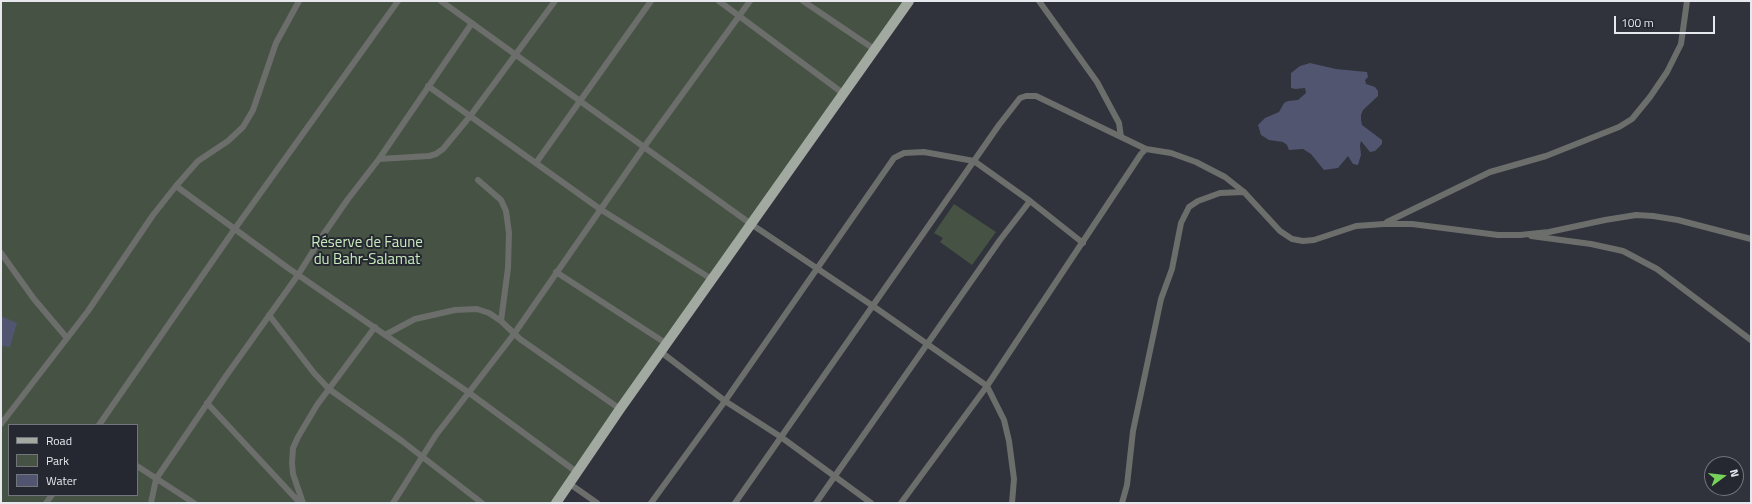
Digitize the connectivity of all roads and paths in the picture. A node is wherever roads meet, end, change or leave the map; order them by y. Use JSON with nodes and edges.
{"nodes":[{"id":1,"x":299,"y":1,"type":"edge"},
{"id":2,"x":398,"y":1,"type":"edge"},
{"id":3,"x":441,"y":1,"type":"edge"},
{"id":4,"x":555,"y":1,"type":"edge"},
{"id":5,"x":652,"y":1,"type":"edge"},
{"id":6,"x":719,"y":1,"type":"edge"},
{"id":7,"x":750,"y":1,"type":"edge"},
{"id":8,"x":803,"y":1,"type":"edge"},
{"id":9,"x":909,"y":1,"type":"edge"},
{"id":10,"x":1039,"y":1,"type":"edge"},
{"id":11,"x":1687,"y":1,"type":"edge"},
{"id":12,"x":740,"y":16,"type":"junction"},
{"id":13,"x":472,"y":23,"type":"junction"},
{"id":14,"x":874,"y":49,"type":"junction"},
{"id":15,"x":515,"y":55,"type":"junction"},
{"id":16,"x":428,"y":86,"type":"junction"},
{"id":17,"x":844,"y":94,"type":"junction"},
{"id":18,"x":580,"y":101,"type":"junction"},
{"id":19,"x":471,"y":115,"type":"junction"},
{"id":20,"x":1121,"y":137,"type":"junction"},
{"id":21,"x":644,"y":147,"type":"junction"},
{"id":22,"x":1146,"y":149,"type":"junction"},
{"id":23,"x":380,"y":158,"type":"junction"},
{"id":24,"x":974,"y":161,"type":"junction"},
{"id":25,"x":536,"y":163,"type":"junction"},
{"id":26,"x":478,"y":180,"type":"dead end"},
{"id":27,"x":176,"y":186,"type":"junction"},
{"id":28,"x":1244,"y":192,"type":"junction"},
{"id":29,"x":1030,"y":200,"type":"junction"},
{"id":30,"x":600,"y":209,"type":"junction"},
{"id":31,"x":751,"y":224,"type":"junction"},
{"id":32,"x":1384,"y":224,"type":"junction"},
{"id":33,"x":234,"y":230,"type":"junction"},
{"id":34,"x":1520,"y":235,"type":"junction"},
{"id":35,"x":1751,"y":239,"type":"edge"},
{"id":36,"x":1083,"y":243,"type":"junction"},
{"id":37,"x":1,"y":253,"type":"edge"},
{"id":38,"x":818,"y":268,"type":"junction"},
{"id":39,"x":556,"y":272,"type":"junction"},
{"id":40,"x":298,"y":274,"type":"junction"},
{"id":41,"x":713,"y":280,"type":"junction"},
{"id":42,"x":874,"y":306,"type":"junction"},
{"id":43,"x":269,"y":315,"type":"junction"},
{"id":44,"x":501,"y":321,"type":"junction"},
{"id":45,"x":375,"y":327,"type":"junction"},
{"id":46,"x":514,"y":334,"type":"junction"},
{"id":47,"x":385,"y":335,"type":"junction"},
{"id":48,"x":67,"y":338,"type":"junction"},
{"id":49,"x":1751,"y":340,"type":"edge"},
{"id":50,"x":927,"y":343,"type":"junction"},
{"id":51,"x":664,"y":348,"type":"junction"},
{"id":52,"x":987,"y":386,"type":"junction"},
{"id":53,"x":329,"y":389,"type":"junction"},
{"id":54,"x":468,"y":392,"type":"junction"},
{"id":55,"x":725,"y":401,"type":"junction"},
{"id":56,"x":207,"y":403,"type":"junction"},
{"id":57,"x":620,"y":409,"type":"junction"},
{"id":58,"x":1,"y":424,"type":"edge"},
{"id":59,"x":100,"y":424,"type":"edge"},
{"id":60,"x":781,"y":437,"type":"junction"},
{"id":61,"x":421,"y":457,"type":"junction"},
{"id":62,"x":138,"y":467,"type":"edge"},
{"id":63,"x":578,"y":473,"type":"junction"},
{"id":64,"x":835,"y":476,"type":"junction"},
{"id":65,"x":156,"y":478,"type":"junction"},
{"id":66,"x":570,"y":484,"type":"junction"},
{"id":67,"x":151,"y":503,"type":"edge"},
{"id":68,"x":194,"y":503,"type":"edge"},
{"id":69,"x":302,"y":503,"type":"edge"},
{"id":70,"x":393,"y":503,"type":"edge"},
{"id":71,"x":482,"y":503,"type":"edge"},
{"id":72,"x":556,"y":503,"type":"edge"},
{"id":73,"x":597,"y":503,"type":"edge"},
{"id":74,"x":652,"y":503,"type":"edge"},
{"id":75,"x":735,"y":503,"type":"edge"},
{"id":76,"x":816,"y":503,"type":"edge"},
{"id":77,"x":871,"y":503,"type":"edge"},
{"id":78,"x":901,"y":503,"type":"edge"},
{"id":79,"x":1012,"y":503,"type":"edge"},
{"id":80,"x":1122,"y":503,"type":"edge"}],
"edges":[{"from":1,"to":27,"type":"street"},
{"from":2,"to":33,"type":"street"},
{"from":3,"to":13,"type":"street"},
{"from":4,"to":15,"type":"street"},
{"from":5,"to":18,"type":"street"},
{"from":6,"to":12,"type":"street"},
{"from":7,"to":12,"type":"street"},
{"from":8,"to":14,"type":"street"},
{"from":9,"to":14,"type":"main road"},
{"from":10,"to":20,"type":"street"},
{"from":11,"to":32,"type":"street"},
{"from":12,"to":17,"type":"street"},
{"from":12,"to":21,"type":"street"},
{"from":13,"to":15,"type":"street"},
{"from":13,"to":16,"type":"street"},
{"from":14,"to":17,"type":"main road"},
{"from":15,"to":18,"type":"street"},
{"from":15,"to":19,"type":"street"},
{"from":16,"to":19,"type":"street"},
{"from":16,"to":23,"type":"street"},
{"from":17,"to":31,"type":"main road"},
{"from":18,"to":21,"type":"street"},
{"from":18,"to":25,"type":"street"},
{"from":19,"to":23,"type":"street"},
{"from":19,"to":25,"type":"street"},
{"from":20,"to":22,"type":"street"},
{"from":20,"to":24,"type":"street"},
{"from":21,"to":30,"type":"street"},
{"from":21,"to":31,"type":"street"},
{"from":22,"to":28,"type":"street"},
{"from":22,"to":36,"type":"street"},
{"from":23,"to":40,"type":"street"},
{"from":24,"to":29,"type":"street"},
{"from":24,"to":38,"type":"street"},
{"from":24,"to":42,"type":"street"},
{"from":25,"to":30,"type":"street"},
{"from":26,"to":44,"type":"street"},
{"from":27,"to":33,"type":"street"},
{"from":27,"to":48,"type":"street"},
{"from":28,"to":32,"type":"street"},
{"from":28,"to":80,"type":"street"},
{"from":29,"to":36,"type":"street"},
{"from":29,"to":50,"type":"street"},
{"from":30,"to":39,"type":"street"},
{"from":30,"to":41,"type":"street"},
{"from":31,"to":38,"type":"street"},
{"from":31,"to":41,"type":"main road"},
{"from":32,"to":34,"type":"street"},
{"from":33,"to":40,"type":"street"},
{"from":33,"to":59,"type":"street"},
{"from":34,"to":35,"type":"street"},
{"from":34,"to":49,"type":"street"},
{"from":36,"to":52,"type":"street"},
{"from":37,"to":48,"type":"street"},
{"from":38,"to":42,"type":"street"},
{"from":38,"to":55,"type":"street"},
{"from":39,"to":46,"type":"street"},
{"from":39,"to":51,"type":"street"},
{"from":40,"to":43,"type":"street"},
{"from":40,"to":45,"type":"street"},
{"from":41,"to":51,"type":"main road"},
{"from":42,"to":50,"type":"street"},
{"from":42,"to":60,"type":"street"},
{"from":43,"to":53,"type":"street"},
{"from":43,"to":56,"type":"street"},
{"from":44,"to":46,"type":"street"},
{"from":44,"to":47,"type":"street"},
{"from":45,"to":47,"type":"street"},
{"from":45,"to":53,"type":"street"},
{"from":46,"to":54,"type":"street"},
{"from":46,"to":57,"type":"street"},
{"from":47,"to":54,"type":"street"},
{"from":48,"to":58,"type":"street"},
{"from":50,"to":52,"type":"street"},
{"from":50,"to":64,"type":"street"},
{"from":51,"to":55,"type":"street"},
{"from":51,"to":57,"type":"main road"},
{"from":52,"to":78,"type":"street"},
{"from":52,"to":79,"type":"street"},
{"from":53,"to":61,"type":"street"},
{"from":53,"to":69,"type":"street"},
{"from":54,"to":61,"type":"street"},
{"from":54,"to":63,"type":"street"},
{"from":55,"to":60,"type":"street"},
{"from":55,"to":74,"type":"street"},
{"from":56,"to":65,"type":"street"},
{"from":56,"to":69,"type":"street"},
{"from":57,"to":63,"type":"main road"},
{"from":60,"to":64,"type":"street"},
{"from":60,"to":75,"type":"street"},
{"from":61,"to":70,"type":"street"},
{"from":61,"to":71,"type":"street"},
{"from":62,"to":65,"type":"street"},
{"from":63,"to":66,"type":"main road"},
{"from":64,"to":76,"type":"street"},
{"from":64,"to":77,"type":"street"},
{"from":65,"to":67,"type":"street"},
{"from":65,"to":68,"type":"street"},
{"from":66,"to":72,"type":"main road"},
{"from":66,"to":73,"type":"street"}]}
